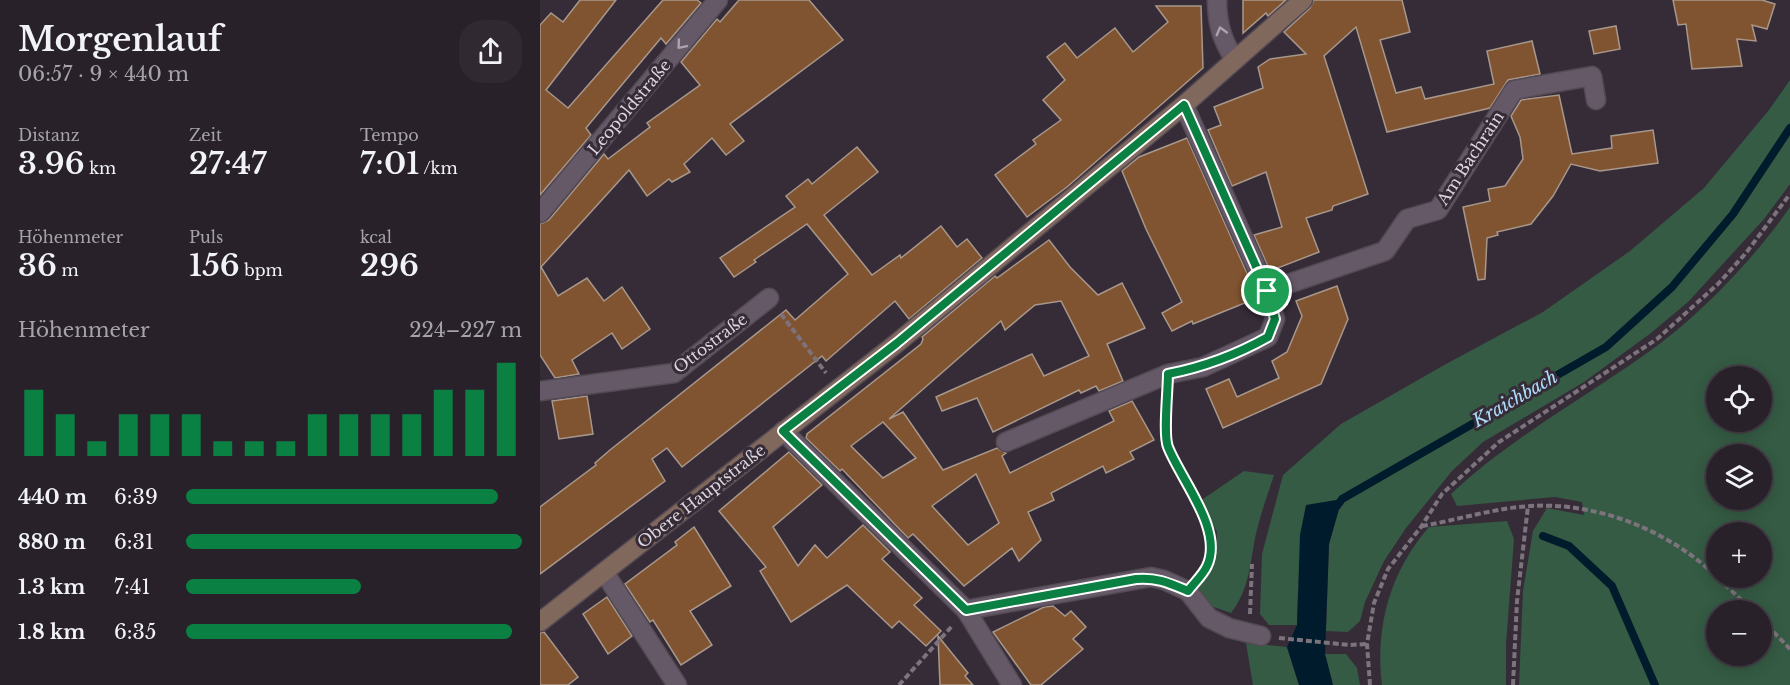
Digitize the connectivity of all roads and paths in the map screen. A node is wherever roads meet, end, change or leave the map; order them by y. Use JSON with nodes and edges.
{"nodes":[{"id":1,"x":718,"y":0,"type":"edge"},
{"id":2,"x":1217,"y":0,"type":"edge"},
{"id":3,"x":1303,"y":0,"type":"edge"},
{"id":4,"x":1235,"y":60,"type":"junction"},
{"id":5,"x":1596,"y":100,"type":"dead end"},
{"id":6,"x":1184,"y":105,"type":"junction"},
{"id":7,"x":1790,"y":194,"type":"edge"},
{"id":8,"x":540,"y":213,"type":"edge"},
{"id":9,"x":1267,"y":291,"type":"junction"},
{"id":10,"x":769,"y":298,"type":"joint"},
{"id":11,"x":1168,"y":374,"type":"junction"},
{"id":12,"x":839,"y":390,"type":"junction"},
{"id":13,"x":540,"y":391,"type":"edge"},
{"id":14,"x":783,"y":431,"type":"junction"},
{"id":15,"x":1006,"y":442,"type":"dead end"},
{"id":16,"x":1528,"y":506,"type":"junction"},
{"id":17,"x":1421,"y":527,"type":"junction"},
{"id":18,"x":1252,"y":564,"type":"dead end"},
{"id":19,"x":1706,"y":569,"type":"edge"},
{"id":20,"x":604,"y":572,"type":"junction"},
{"id":21,"x":1729,"y":588,"type":"edge"},
{"id":22,"x":1188,"y":591,"type":"junction"},
{"id":23,"x":1741,"y":600,"type":"edge"},
{"id":24,"x":966,"y":610,"type":"junction"},
{"id":25,"x":540,"y":622,"type":"edge"},
{"id":26,"x":1772,"y":630,"type":"edge"},
{"id":27,"x":1256,"y":635,"type":"junction"},
{"id":28,"x":1366,"y":644,"type":"junction"},
{"id":29,"x":1790,"y":649,"type":"edge"},
{"id":30,"x":677,"y":685,"type":"edge"},
{"id":31,"x":899,"y":685,"type":"edge"},
{"id":32,"x":1012,"y":685,"type":"edge"},
{"id":33,"x":1370,"y":685,"type":"edge"},
{"id":34,"x":1513,"y":685,"type":"edge"}],
"edges":[{"from":1,"to":8,"type":"street","name":"Leopoldstraße","one_way":true},
{"from":4,"to":2,"type":"street","one_way":true},
{"from":3,"to":4,"type":"main road","name":"Obere Hauptstraße"},
{"from":4,"to":6,"type":"main road","name":"Obere Hauptstraße"},
{"from":5,"to":9,"type":"street","name":"Am Bachrain"},
{"from":6,"to":9,"type":"street"},
{"from":6,"to":12,"type":"main road","name":"Obere Hauptstraße"},
{"from":7,"to":17,"type":"path"},
{"from":9,"to":11,"type":"street"},
{"from":10,"to":12,"type":"path"},
{"from":10,"to":13,"type":"street","name":"Ottostraße"},
{"from":11,"to":15,"type":"street"},
{"from":11,"to":22,"type":"path"},
{"from":12,"to":14,"type":"main road","name":"Obere Hauptstraße"},
{"from":14,"to":20,"type":"main road","name":"Obere Hauptstraße"},
{"from":14,"to":24,"type":"street"},
{"from":16,"to":17,"type":"path"},
{"from":16,"to":19,"type":"path"},
{"from":16,"to":34,"type":"path"},
{"from":17,"to":28,"type":"path"},
{"from":18,"to":27,"type":"path"},
{"from":20,"to":25,"type":"main road","name":"Obere Hauptstraße"},
{"from":20,"to":30,"type":"street"},
{"from":21,"to":23,"type":"path"},
{"from":22,"to":24,"type":"street"},
{"from":22,"to":27,"type":"street"},
{"from":24,"to":31,"type":"path"},
{"from":24,"to":32,"type":"street"},
{"from":26,"to":29,"type":"path"},
{"from":27,"to":28,"type":"path"},
{"from":28,"to":33,"type":"path"}]}
